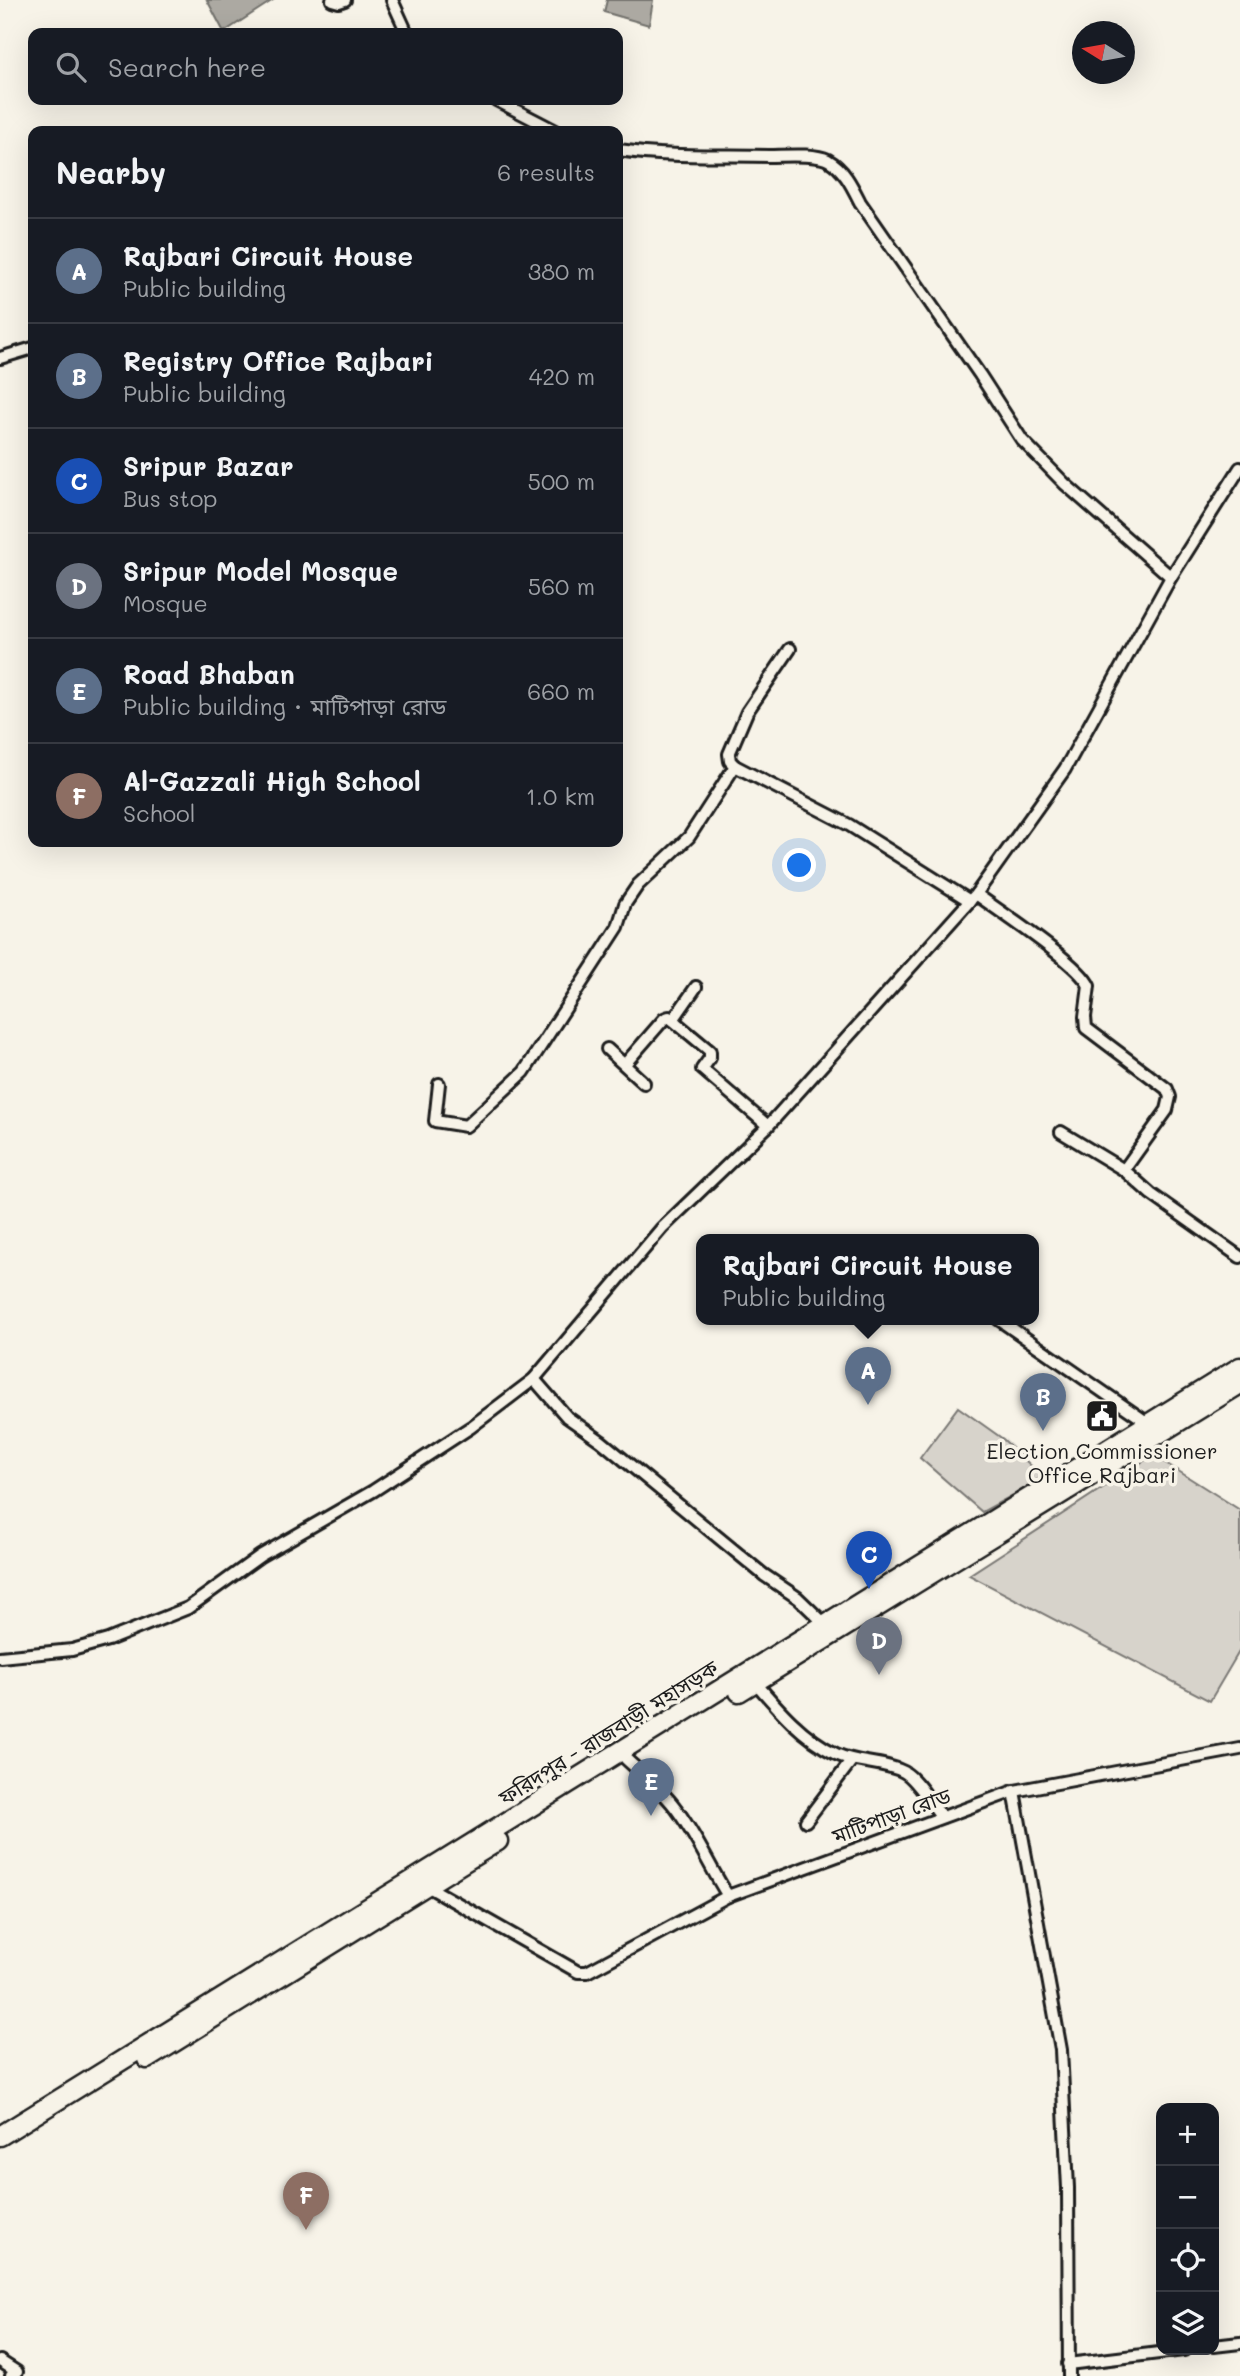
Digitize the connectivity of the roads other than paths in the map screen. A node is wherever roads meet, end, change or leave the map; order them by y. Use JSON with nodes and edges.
{"nodes":[{"id":1,"x":332,"y":0,"type":"edge"},
{"id":2,"x":345,"y":0,"type":"edge"},
{"id":3,"x":392,"y":0,"type":"edge"},
{"id":4,"x":405,"y":28,"type":"edge"},
{"id":5,"x":506,"y":105,"type":"edge"},
{"id":6,"x":546,"y":126,"type":"edge"},
{"id":7,"x":623,"y":150,"type":"edge"},
{"id":8,"x":28,"y":350,"type":"edge"},
{"id":9,"x":0,"y":358,"type":"edge"},
{"id":10,"x":1240,"y":468,"type":"edge"},
{"id":11,"x":1171,"y":577,"type":"junction"},
{"id":12,"x":790,"y":649,"type":"dead end"},
{"id":13,"x":735,"y":766,"type":"junction"},
{"id":14,"x":973,"y":897,"type":"junction"},
{"id":15,"x":696,"y":987,"type":"dead end"},
{"id":16,"x":673,"y":1020,"type":"junction"},
{"id":17,"x":607,"y":1049,"type":"dead end"},
{"id":18,"x":625,"y":1063,"type":"junction"},
{"id":19,"x":644,"y":1083,"type":"dead end"},
{"id":20,"x":439,"y":1084,"type":"dead end"},
{"id":21,"x":768,"y":1126,"type":"junction"},
{"id":22,"x":1061,"y":1132,"type":"dead end"},
{"id":23,"x":1124,"y":1170,"type":"junction"},
{"id":24,"x":1240,"y":1257,"type":"edge"},
{"id":25,"x":1007,"y":1325,"type":"edge"},
{"id":26,"x":1240,"y":1367,"type":"edge"},
{"id":27,"x":534,"y":1379,"type":"junction"},
{"id":28,"x":1240,"y":1384,"type":"edge"},
{"id":29,"x":1148,"y":1423,"type":"junction"},
{"id":30,"x":825,"y":1624,"type":"junction"},
{"id":31,"x":0,"y":1657,"type":"edge"},
{"id":32,"x":755,"y":1682,"type":"junction"},
{"id":33,"x":1240,"y":1749,"type":"edge"},
{"id":34,"x":626,"y":1759,"type":"junction"},
{"id":35,"x":852,"y":1760,"type":"junction"},
{"id":36,"x":1014,"y":1791,"type":"junction"},
{"id":37,"x":942,"y":1817,"type":"junction"},
{"id":38,"x":806,"y":1821,"type":"dead end"},
{"id":39,"x":427,"y":1886,"type":"junction"},
{"id":40,"x":728,"y":1896,"type":"junction"},
{"id":41,"x":0,"y":2136,"type":"edge"},
{"id":42,"x":0,"y":2150,"type":"edge"},
{"id":43,"x":1240,"y":2343,"type":"edge"},
{"id":44,"x":1219,"y":2345,"type":"edge"},
{"id":45,"x":1156,"y":2353,"type":"edge"},
{"id":46,"x":0,"y":2361,"type":"edge"},
{"id":47,"x":1068,"y":2364,"type":"junction"},
{"id":48,"x":17,"y":2375,"type":"edge"},
{"id":49,"x":1069,"y":2376,"type":"edge"}],
"edges":[{"from":1,"to":2,"type":"street"},
{"from":3,"to":4,"type":"street"},
{"from":5,"to":6,"type":"street"},
{"from":7,"to":11,"type":"street"},
{"from":8,"to":9,"type":"street"},
{"from":10,"to":11,"type":"street"},
{"from":11,"to":14,"type":"street"},
{"from":12,"to":13,"type":"street"},
{"from":13,"to":14,"type":"street"},
{"from":13,"to":20,"type":"street"},
{"from":14,"to":21,"type":"street"},
{"from":14,"to":23,"type":"street"},
{"from":15,"to":16,"type":"street"},
{"from":16,"to":18,"type":"street"},
{"from":16,"to":21,"type":"street"},
{"from":17,"to":18,"type":"street"},
{"from":18,"to":19,"type":"street"},
{"from":21,"to":27,"type":"street"},
{"from":22,"to":23,"type":"street"},
{"from":23,"to":24,"type":"street"},
{"from":25,"to":29,"type":"street"},
{"from":26,"to":29,"type":"main road","name":"ফরিদপুর - রাজবাড়ী মহাসড়ক"},
{"from":27,"to":30,"type":"street"},
{"from":27,"to":31,"type":"street"},
{"from":28,"to":32,"type":"main road","name":"ফরিদপুর - রাজবাড়ী মহাসড়ক"},
{"from":29,"to":30,"type":"main road","name":"ফরিদপুর - রাজবাড়ী মহাসড়ক"},
{"from":30,"to":41,"type":"main road","name":"ফরিদপুর - রাজবাড়ী মহাসড়ক"},
{"from":32,"to":34,"type":"main road","name":"ফরিদপুর - রাজবাড়ী মহাসড়ক"},
{"from":32,"to":35,"type":"street"},
{"from":33,"to":36,"type":"street","name":"মাটিপাড়া রোড"},
{"from":34,"to":39,"type":"main road","name":"ফরিদপুর - রাজবাড়ী মহাসড়ক"},
{"from":34,"to":40,"type":"street"},
{"from":35,"to":37,"type":"street"},
{"from":35,"to":38,"type":"street"},
{"from":36,"to":37,"type":"street","name":"মাটিপাড়া রোড"},
{"from":36,"to":47,"type":"street"},
{"from":37,"to":40,"type":"street","name":"মাটিপাড়া রোড"},
{"from":39,"to":40,"type":"street","name":"মাটিপাড়া রোড"},
{"from":39,"to":42,"type":"main road","name":"ফরিদপুর - রাজবাড়ী মহাসড়ক"},
{"from":43,"to":44,"type":"street"},
{"from":45,"to":47,"type":"street"},
{"from":46,"to":48,"type":"street"},
{"from":47,"to":49,"type":"street"}]}
